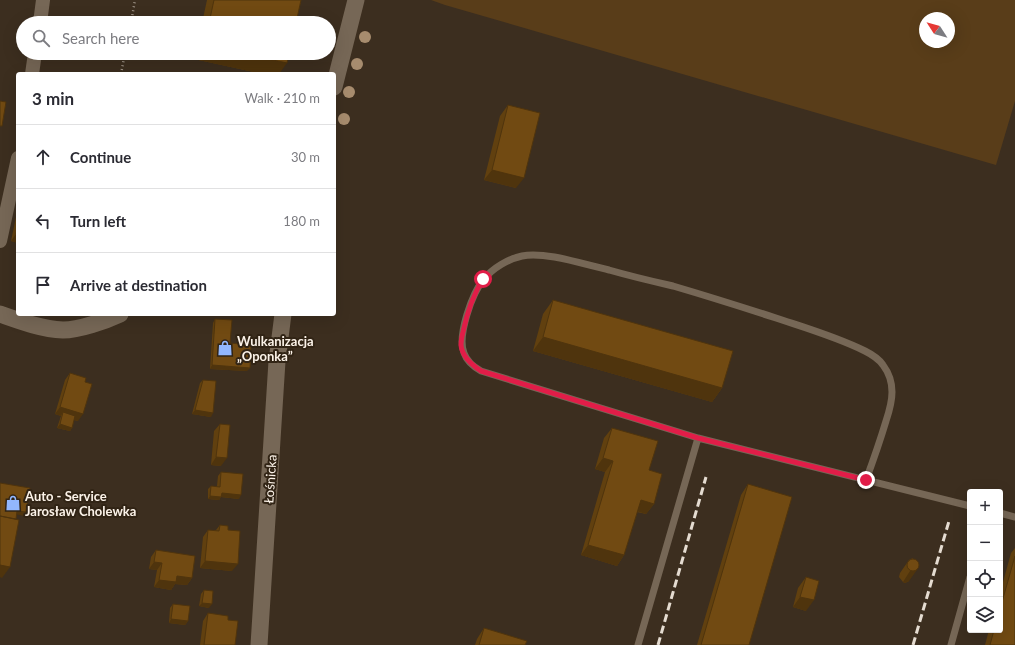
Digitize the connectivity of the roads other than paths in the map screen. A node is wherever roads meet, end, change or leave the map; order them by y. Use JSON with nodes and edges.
{"nodes":[{"id":1,"x":44,"y":0,"type":"edge"},
{"id":2,"x":356,"y":0,"type":"edge"},
{"id":3,"x":41,"y":16,"type":"edge"},
{"id":4,"x":34,"y":60,"type":"edge"},
{"id":5,"x":32,"y":72,"type":"edge"},
{"id":6,"x":336,"y":79,"type":"edge"},
{"id":7,"x":16,"y":167,"type":"edge"},
{"id":8,"x":0,"y":241,"type":"edge"},
{"id":9,"x":0,"y":314,"type":"edge"},
{"id":10,"x":115,"y":316,"type":"edge"},
{"id":11,"x":283,"y":316,"type":"edge"},
{"id":12,"x":698,"y":438,"type":"junction"},
{"id":13,"x":866,"y":480,"type":"junction"},
{"id":14,"x":967,"y":505,"type":"edge"},
{"id":15,"x":1003,"y":514,"type":"edge"},
{"id":16,"x":1015,"y":517,"type":"edge"},
{"id":17,"x":967,"y":588,"type":"edge"},
{"id":18,"x":259,"y":645,"type":"edge"},
{"id":19,"x":638,"y":645,"type":"edge"},
{"id":20,"x":951,"y":645,"type":"edge"}],
"edges":[{"from":1,"to":3,"type":"street"},
{"from":2,"to":6,"type":"street"},
{"from":4,"to":5,"type":"street"},
{"from":7,"to":8,"type":"street"},
{"from":9,"to":10,"type":"street"},
{"from":11,"to":18,"type":"street","name":"Łośnicka"},
{"from":12,"to":13,"type":"lane"},
{"from":12,"to":13,"type":"lane"},
{"from":12,"to":19,"type":"lane"},
{"from":13,"to":14,"type":"lane"},
{"from":15,"to":16,"type":"lane"},
{"from":17,"to":20,"type":"lane"}]}
